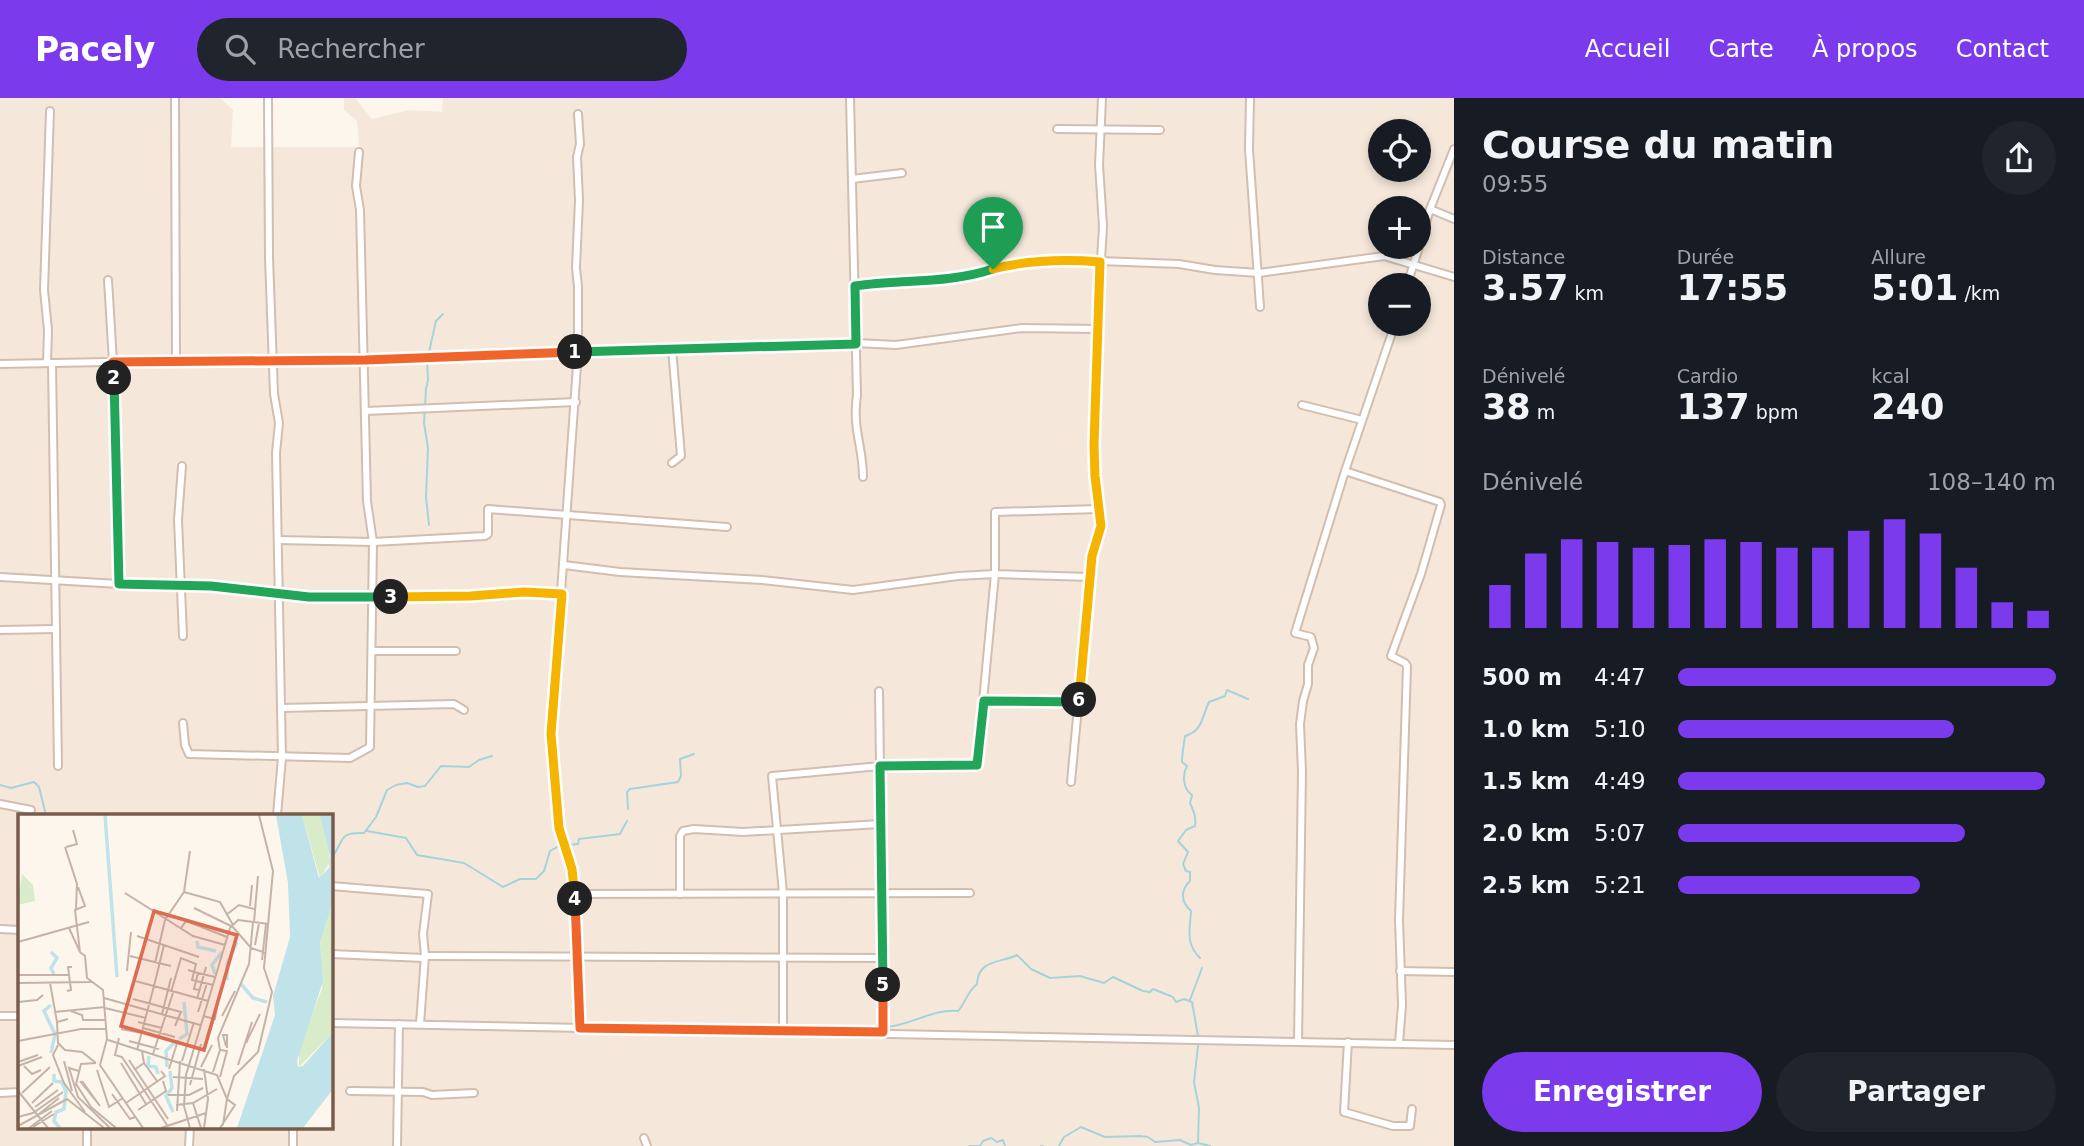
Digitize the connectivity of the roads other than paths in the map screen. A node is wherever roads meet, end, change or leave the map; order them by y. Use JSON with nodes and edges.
{"nodes":[{"id":1,"x":174,"y":98,"type":"edge"},
{"id":2,"x":268,"y":98,"type":"edge"},
{"id":3,"x":850,"y":98,"type":"edge"},
{"id":4,"x":1102,"y":98,"type":"edge"},
{"id":5,"x":1250,"y":98,"type":"edge"},
{"id":6,"x":50,"y":110,"type":"dead end"},
{"id":7,"x":578,"y":114,"type":"dead end"},
{"id":8,"x":1057,"y":129,"type":"dead end"},
{"id":9,"x":1101,"y":129,"type":"junction"},
{"id":10,"x":1160,"y":130,"type":"dead end"},
{"id":11,"x":1454,"y":149,"type":"edge"},
{"id":12,"x":359,"y":152,"type":"dead end"},
{"id":13,"x":902,"y":173,"type":"dead end"},
{"id":14,"x":852,"y":179,"type":"junction"},
{"id":15,"x":1431,"y":206,"type":"edge"},
{"id":16,"x":1431,"y":209,"type":"edge"},
{"id":17,"x":1454,"y":219,"type":"edge"},
{"id":18,"x":1415,"y":259,"type":"edge"},
{"id":19,"x":1100,"y":262,"type":"junction"},
{"id":20,"x":1413,"y":265,"type":"junction"},
{"id":21,"x":1259,"y":273,"type":"junction"},
{"id":22,"x":1411,"y":273,"type":"edge"},
{"id":23,"x":1454,"y":276,"type":"edge"},
{"id":24,"x":108,"y":280,"type":"dead end"},
{"id":25,"x":855,"y":286,"type":"junction"},
{"id":26,"x":1260,"y":307,"type":"dead end"},
{"id":27,"x":1097,"y":329,"type":"junction"},
{"id":28,"x":1391,"y":336,"type":"edge"},
{"id":29,"x":856,"y":344,"type":"junction"},
{"id":30,"x":672,"y":348,"type":"junction"},
{"id":31,"x":579,"y":351,"type":"junction"},
{"id":32,"x":273,"y":359,"type":"junction"},
{"id":33,"x":176,"y":360,"type":"junction"},
{"id":34,"x":365,"y":360,"type":"junction"},
{"id":35,"x":113,"y":362,"type":"junction"},
{"id":36,"x":49,"y":363,"type":"junction"},
{"id":37,"x":0,"y":364,"type":"edge"},
{"id":38,"x":576,"y":402,"type":"junction"},
{"id":39,"x":1302,"y":405,"type":"dead end"},
{"id":40,"x":366,"y":411,"type":"junction"},
{"id":41,"x":1362,"y":420,"type":"junction"},
{"id":42,"x":671,"y":463,"type":"dead end"},
{"id":43,"x":182,"y":466,"type":"dead end"},
{"id":44,"x":1345,"y":471,"type":"junction"},
{"id":45,"x":863,"y":477,"type":"dead end"},
{"id":46,"x":1098,"y":509,"type":"junction"},
{"id":47,"x":568,"y":514,"type":"junction"},
{"id":48,"x":727,"y":527,"type":"dead end"},
{"id":49,"x":278,"y":540,"type":"junction"},
{"id":50,"x":373,"y":542,"type":"junction"},
{"id":51,"x":564,"y":565,"type":"junction"},
{"id":52,"x":995,"y":574,"type":"junction"},
{"id":53,"x":1091,"y":576,"type":"junction"},
{"id":54,"x":0,"y":577,"type":"edge"},
{"id":55,"x":55,"y":580,"type":"junction"},
{"id":56,"x":119,"y":584,"type":"junction"},
{"id":57,"x":181,"y":586,"type":"junction"},
{"id":58,"x":562,"y":594,"type":"junction"},
{"id":59,"x":279,"y":595,"type":"junction"},
{"id":60,"x":373,"y":598,"type":"junction"},
{"id":61,"x":56,"y":629,"type":"junction"},
{"id":62,"x":0,"y":631,"type":"edge"},
{"id":63,"x":183,"y":636,"type":"dead end"},
{"id":64,"x":372,"y":651,"type":"junction"},
{"id":65,"x":456,"y":651,"type":"dead end"},
{"id":66,"x":879,"y":691,"type":"dead end"},
{"id":67,"x":984,"y":701,"type":"junction"},
{"id":68,"x":1079,"y":702,"type":"junction"},
{"id":69,"x":371,"y":706,"type":"junction"},
{"id":70,"x":281,"y":708,"type":"junction"},
{"id":71,"x":464,"y":710,"type":"dead end"},
{"id":72,"x":183,"y":723,"type":"dead end"},
{"id":73,"x":282,"y":758,"type":"junction"},
{"id":74,"x":58,"y":766,"type":"dead end"},
{"id":75,"x":880,"y":766,"type":"junction"},
{"id":76,"x":1071,"y":782,"type":"dead end"},
{"id":77,"x":0,"y":804,"type":"edge"},
{"id":78,"x":31,"y":810,"type":"dead end"},
{"id":79,"x":278,"y":814,"type":"edge"},
{"id":80,"x":880,"y":824,"type":"junction"},
{"id":81,"x":777,"y":831,"type":"junction"},
{"id":82,"x":332,"y":886,"type":"edge"},
{"id":83,"x":783,"y":893,"type":"junction"},
{"id":84,"x":881,"y":893,"type":"junction"},
{"id":85,"x":970,"y":893,"type":"dead end"},
{"id":86,"x":575,"y":894,"type":"junction"},
{"id":87,"x":681,"y":894,"type":"junction"},
{"id":88,"x":0,"y":929,"type":"edge"},
{"id":89,"x":18,"y":930,"type":"edge"},
{"id":90,"x":332,"y":954,"type":"edge"},
{"id":91,"x":424,"y":957,"type":"junction"},
{"id":92,"x":577,"y":957,"type":"junction"},
{"id":93,"x":783,"y":958,"type":"junction"},
{"id":94,"x":882,"y":958,"type":"junction"},
{"id":95,"x":1400,"y":971,"type":"junction"},
{"id":96,"x":1454,"y":972,"type":"edge"},
{"id":97,"x":0,"y":1016,"type":"edge"},
{"id":98,"x":18,"y":1016,"type":"edge"},
{"id":99,"x":332,"y":1023,"type":"edge"},
{"id":100,"x":399,"y":1024,"type":"junction"},
{"id":101,"x":420,"y":1024,"type":"junction"},
{"id":102,"x":580,"y":1028,"type":"junction"},
{"id":103,"x":783,"y":1032,"type":"junction"},
{"id":104,"x":883,"y":1032,"type":"junction"},
{"id":105,"x":1298,"y":1042,"type":"junction"},
{"id":106,"x":1348,"y":1042,"type":"junction"},
{"id":107,"x":1399,"y":1044,"type":"junction"},
{"id":108,"x":1454,"y":1045,"type":"edge"},
{"id":109,"x":350,"y":1091,"type":"dead end"},
{"id":110,"x":398,"y":1091,"type":"junction"},
{"id":111,"x":18,"y":1092,"type":"edge"},
{"id":112,"x":0,"y":1093,"type":"edge"},
{"id":113,"x":474,"y":1093,"type":"dead end"},
{"id":114,"x":1412,"y":1110,"type":"dead end"},
{"id":115,"x":190,"y":1128,"type":"edge"},
{"id":116,"x":293,"y":1128,"type":"edge"},
{"id":117,"x":87,"y":1132,"type":"dead end"},
{"id":118,"x":87,"y":1146,"type":"edge"},
{"id":119,"x":190,"y":1146,"type":"edge"},
{"id":120,"x":293,"y":1146,"type":"edge"},
{"id":121,"x":397,"y":1146,"type":"edge"}],
"edges":[{"from":1,"to":33,"type":"street"},
{"from":2,"to":32,"type":"street"},
{"from":3,"to":14,"type":"street"},
{"from":4,"to":9,"type":"street"},
{"from":5,"to":21,"type":"street"},
{"from":6,"to":36,"type":"street"},
{"from":7,"to":31,"type":"street"},
{"from":8,"to":9,"type":"street"},
{"from":9,"to":10,"type":"street"},
{"from":9,"to":19,"type":"street"},
{"from":11,"to":15,"type":"street"},
{"from":12,"to":34,"type":"street"},
{"from":13,"to":14,"type":"street"},
{"from":14,"to":25,"type":"street"},
{"from":16,"to":17,"type":"street"},
{"from":18,"to":20,"type":"street"},
{"from":19,"to":21,"type":"street"},
{"from":19,"to":25,"type":"street"},
{"from":19,"to":27,"type":"street"},
{"from":20,"to":21,"type":"street"},
{"from":20,"to":22,"type":"street"},
{"from":20,"to":23,"type":"street"},
{"from":21,"to":26,"type":"street"},
{"from":24,"to":35,"type":"street"},
{"from":25,"to":29,"type":"street"},
{"from":27,"to":29,"type":"street"},
{"from":27,"to":46,"type":"street"},
{"from":28,"to":41,"type":"street"},
{"from":29,"to":30,"type":"street"},
{"from":29,"to":45,"type":"street"},
{"from":30,"to":31,"type":"street"},
{"from":30,"to":42,"type":"street"},
{"from":31,"to":34,"type":"street"},
{"from":31,"to":38,"type":"street"},
{"from":32,"to":33,"type":"street"},
{"from":32,"to":34,"type":"street"},
{"from":32,"to":49,"type":"street"},
{"from":33,"to":35,"type":"street"},
{"from":34,"to":40,"type":"street"},
{"from":35,"to":36,"type":"street"},
{"from":35,"to":56,"type":"street"},
{"from":36,"to":37,"type":"street"},
{"from":36,"to":55,"type":"street"},
{"from":38,"to":40,"type":"street"},
{"from":38,"to":47,"type":"street"},
{"from":39,"to":41,"type":"street"},
{"from":40,"to":50,"type":"street"},
{"from":41,"to":44,"type":"street"},
{"from":43,"to":57,"type":"street"},
{"from":44,"to":95,"type":"street"},
{"from":44,"to":105,"type":"street"},
{"from":46,"to":52,"type":"street"},
{"from":46,"to":53,"type":"street"},
{"from":47,"to":48,"type":"street"},
{"from":47,"to":50,"type":"street"},
{"from":47,"to":51,"type":"street"},
{"from":49,"to":50,"type":"street"},
{"from":49,"to":59,"type":"street"},
{"from":50,"to":60,"type":"street"},
{"from":51,"to":52,"type":"street"},
{"from":51,"to":58,"type":"street"},
{"from":52,"to":53,"type":"street"},
{"from":52,"to":67,"type":"street"},
{"from":53,"to":68,"type":"street"},
{"from":54,"to":55,"type":"street"},
{"from":55,"to":56,"type":"street"},
{"from":55,"to":61,"type":"street"},
{"from":56,"to":57,"type":"street"},
{"from":57,"to":59,"type":"street"},
{"from":57,"to":63,"type":"street"},
{"from":58,"to":60,"type":"street"},
{"from":58,"to":86,"type":"street"},
{"from":59,"to":60,"type":"street"},
{"from":59,"to":70,"type":"street"},
{"from":60,"to":64,"type":"street"},
{"from":61,"to":62,"type":"street"},
{"from":61,"to":74,"type":"street"},
{"from":64,"to":65,"type":"street"},
{"from":64,"to":69,"type":"street"},
{"from":66,"to":75,"type":"street"},
{"from":67,"to":68,"type":"street"},
{"from":67,"to":75,"type":"street"},
{"from":68,"to":76,"type":"street"},
{"from":69,"to":70,"type":"street"},
{"from":69,"to":71,"type":"street"},
{"from":69,"to":73,"type":"street"},
{"from":70,"to":73,"type":"street"},
{"from":72,"to":73,"type":"street"},
{"from":73,"to":79,"type":"street"},
{"from":75,"to":80,"type":"street"},
{"from":75,"to":81,"type":"street"},
{"from":77,"to":78,"type":"street"},
{"from":80,"to":81,"type":"street"},
{"from":80,"to":84,"type":"street"},
{"from":81,"to":83,"type":"street"},
{"from":81,"to":87,"type":"street"},
{"from":82,"to":91,"type":"street"},
{"from":83,"to":84,"type":"street"},
{"from":83,"to":87,"type":"street"},
{"from":83,"to":93,"type":"street"},
{"from":84,"to":85,"type":"street"},
{"from":84,"to":94,"type":"street"},
{"from":86,"to":87,"type":"street"},
{"from":86,"to":92,"type":"street"},
{"from":88,"to":89,"type":"street"},
{"from":90,"to":91,"type":"street"},
{"from":91,"to":92,"type":"street"},
{"from":91,"to":101,"type":"street"},
{"from":92,"to":93,"type":"street"},
{"from":92,"to":102,"type":"street"},
{"from":93,"to":94,"type":"street"},
{"from":93,"to":103,"type":"street"},
{"from":94,"to":104,"type":"street"},
{"from":95,"to":96,"type":"street"},
{"from":95,"to":107,"type":"street"},
{"from":97,"to":98,"type":"street"},
{"from":99,"to":100,"type":"street"},
{"from":100,"to":101,"type":"street"},
{"from":100,"to":110,"type":"street"},
{"from":101,"to":102,"type":"street"},
{"from":102,"to":103,"type":"street"},
{"from":103,"to":104,"type":"street"},
{"from":104,"to":105,"type":"street"},
{"from":105,"to":106,"type":"street"},
{"from":106,"to":107,"type":"street"},
{"from":106,"to":114,"type":"street"},
{"from":107,"to":108,"type":"street"},
{"from":109,"to":110,"type":"street"},
{"from":110,"to":113,"type":"street"},
{"from":110,"to":121,"type":"street"},
{"from":111,"to":112,"type":"street"},
{"from":115,"to":119,"type":"street"},
{"from":116,"to":120,"type":"street"},
{"from":117,"to":118,"type":"street"}]}
